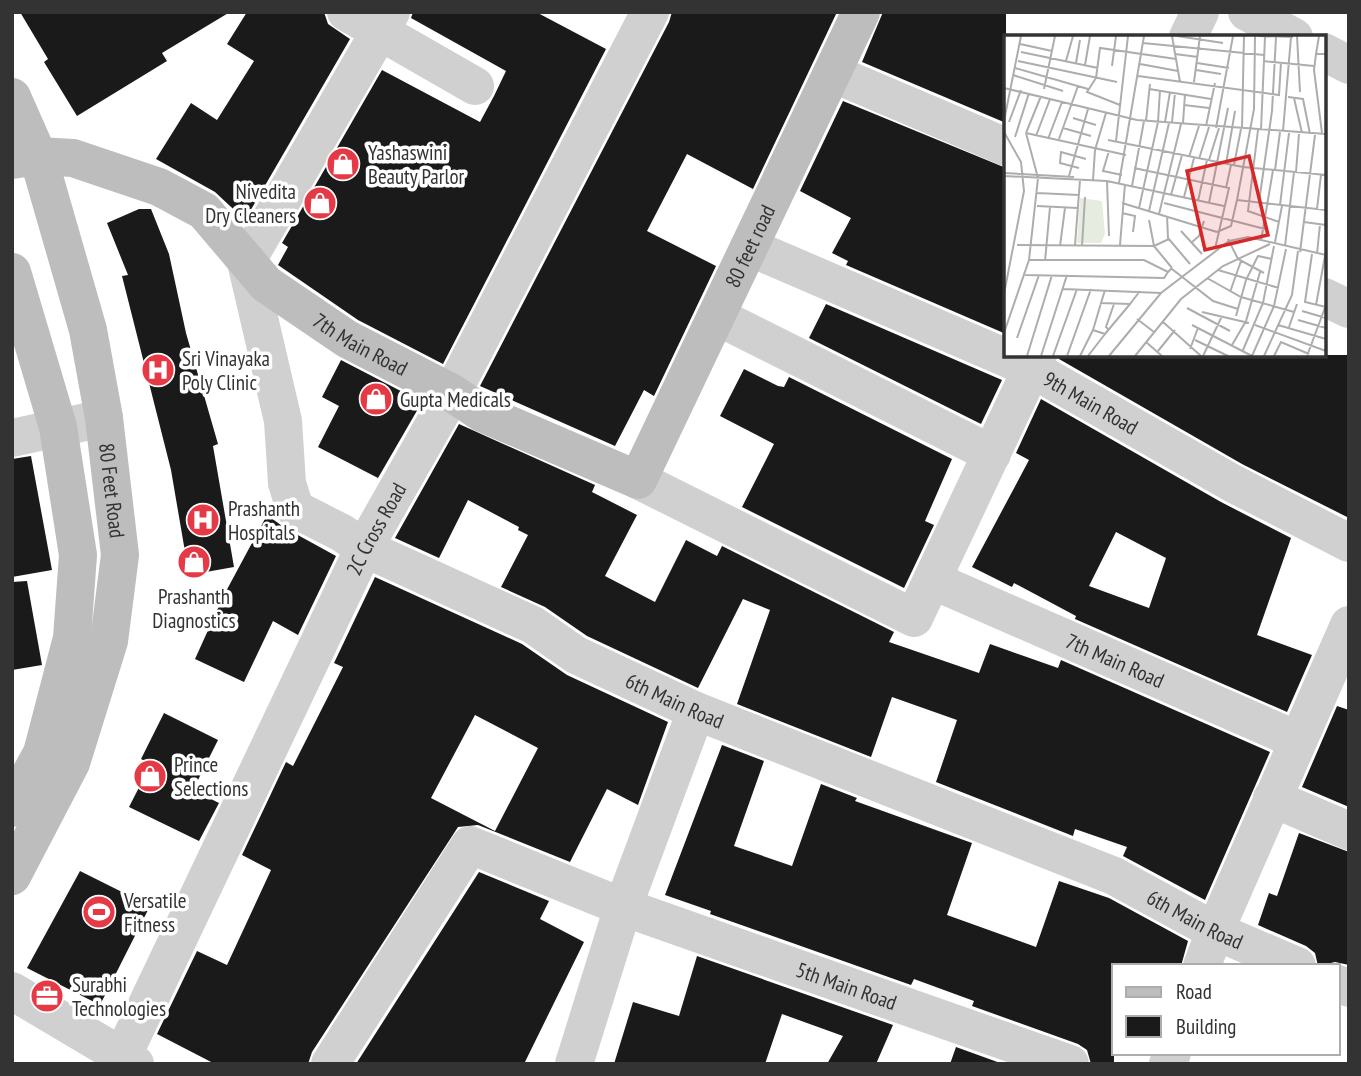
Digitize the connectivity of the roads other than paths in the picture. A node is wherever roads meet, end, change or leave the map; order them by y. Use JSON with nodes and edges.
{"nodes":[{"id":1,"x":346,"y":12,"type":"edge"},
{"id":2,"x":650,"y":12,"type":"edge"},
{"id":3,"x":861,"y":12,"type":"edge"},
{"id":4,"x":1200,"y":12,"type":"edge"},
{"id":5,"x":1247,"y":12,"type":"edge"},
{"id":6,"x":386,"y":22,"type":"edge"},
{"id":7,"x":1189,"y":35,"type":"edge"},
{"id":8,"x":1290,"y":35,"type":"edge"},
{"id":9,"x":1326,"y":53,"type":"edge"},
{"id":10,"x":1349,"y":65,"type":"edge"},
{"id":11,"x":832,"y":73,"type":"junction"},
{"id":12,"x":475,"y":86,"type":"dead end"},
{"id":13,"x":12,"y":97,"type":"edge"},
{"id":14,"x":1004,"y":146,"type":"edge"},
{"id":15,"x":25,"y":158,"type":"edge"},
{"id":16,"x":749,"y":247,"type":"junction"},
{"id":17,"x":247,"y":262,"type":"junction"},
{"id":18,"x":12,"y":272,"type":"edge"},
{"id":19,"x":1326,"y":298,"type":"edge"},
{"id":20,"x":1349,"y":309,"type":"edge"},
{"id":21,"x":716,"y":316,"type":"junction"},
{"id":22,"x":1004,"y":350,"type":"edge"},
{"id":23,"x":1035,"y":362,"type":"edge"},
{"id":24,"x":452,"y":393,"type":"junction"},
{"id":25,"x":104,"y":418,"type":"junction"},
{"id":26,"x":58,"y":427,"type":"junction"},
{"id":27,"x":12,"y":438,"type":"edge"},
{"id":28,"x":992,"y":454,"type":"junction"},
{"id":29,"x":638,"y":480,"type":"junction"},
{"id":30,"x":1349,"y":543,"type":"edge"},
{"id":31,"x":364,"y":548,"type":"junction"},
{"id":32,"x":932,"y":580,"type":"junction"},
{"id":33,"x":1349,"y":625,"type":"edge"},
{"id":34,"x":90,"y":639,"type":"junction"},
{"id":35,"x":1339,"y":671,"type":"edge"},
{"id":36,"x":696,"y":711,"type":"junction"},
{"id":37,"x":1297,"y":740,"type":"junction"},
{"id":38,"x":1272,"y":798,"type":"junction"},
{"id":39,"x":12,"y":808,"type":"edge"},
{"id":40,"x":1349,"y":831,"type":"edge"},
{"id":41,"x":12,"y":876,"type":"edge"},
{"id":42,"x":623,"y":907,"type":"junction"},
{"id":43,"x":1209,"y":948,"type":"edge"},
{"id":44,"x":1287,"y":964,"type":"edge"},
{"id":45,"x":12,"y":992,"type":"edge"},
{"id":46,"x":128,"y":1060,"type":"edge"},
{"id":47,"x":577,"y":1063,"type":"edge"},
{"id":48,"x":330,"y":1064,"type":"edge"},
{"id":49,"x":1070,"y":1064,"type":"edge"}],
"edges":[{"from":1,"to":6,"type":"street"},
{"from":2,"to":24,"type":"street","name":"2C Cross Road"},
{"from":3,"to":11,"type":"main road","name":"80 feet road"},
{"from":4,"to":7,"type":"street"},
{"from":5,"to":8,"type":"street"},
{"from":6,"to":12,"type":"street"},
{"from":6,"to":17,"type":"street"},
{"from":9,"to":10,"type":"street"},
{"from":11,"to":14,"type":"street"},
{"from":11,"to":16,"type":"main road","name":"80 feet road"},
{"from":13,"to":15,"type":"main road","name":"80 Feet Road"},
{"from":15,"to":17,"type":"main road","name":"7th Main Road"},
{"from":15,"to":25,"type":"main road","name":"80 Feet Road"},
{"from":16,"to":21,"type":"main road","name":"80 feet road"},
{"from":16,"to":22,"type":"street","name":"9th Main Road"},
{"from":17,"to":24,"type":"main road","name":"7th Main Road"},
{"from":17,"to":31,"type":"street","name":"6th Main Road"},
{"from":18,"to":26,"type":"main road","name":"80 Feet Road"},
{"from":19,"to":20,"type":"street"},
{"from":21,"to":28,"type":"street"},
{"from":21,"to":29,"type":"main road","name":"80 feet road"},
{"from":23,"to":28,"type":"street"},
{"from":23,"to":30,"type":"street","name":"9th Main Road"},
{"from":24,"to":29,"type":"main road","name":"7th Main Road"},
{"from":24,"to":31,"type":"street","name":"2C Cross Road"},
{"from":25,"to":26,"type":"street"},
{"from":25,"to":34,"type":"main road","name":"80 Feet Road"},
{"from":26,"to":27,"type":"street"},
{"from":26,"to":34,"type":"main road","name":"80 Feet Road"},
{"from":28,"to":32,"type":"street"},
{"from":29,"to":32,"type":"street"},
{"from":31,"to":36,"type":"street","name":"6th Main Road"},
{"from":31,"to":46,"type":"street","name":"2C Cross Road"},
{"from":32,"to":37,"type":"street","name":"7th Main Road"},
{"from":33,"to":35,"type":"street"},
{"from":34,"to":39,"type":"main road","name":"80 Feet Road"},
{"from":34,"to":41,"type":"main road","name":"80 Feet Road"},
{"from":35,"to":37,"type":"street"},
{"from":36,"to":42,"type":"street"},
{"from":36,"to":43,"type":"street","name":"6th Main Road"},
{"from":37,"to":38,"type":"street"},
{"from":38,"to":40,"type":"street"},
{"from":38,"to":43,"type":"street"},
{"from":42,"to":47,"type":"street"},
{"from":42,"to":48,"type":"street","name":"5th Main Road"},
{"from":42,"to":49,"type":"street","name":"5th Main Road"},
{"from":43,"to":44,"type":"street","name":"6th Main Road"},
{"from":45,"to":46,"type":"street"}]}
